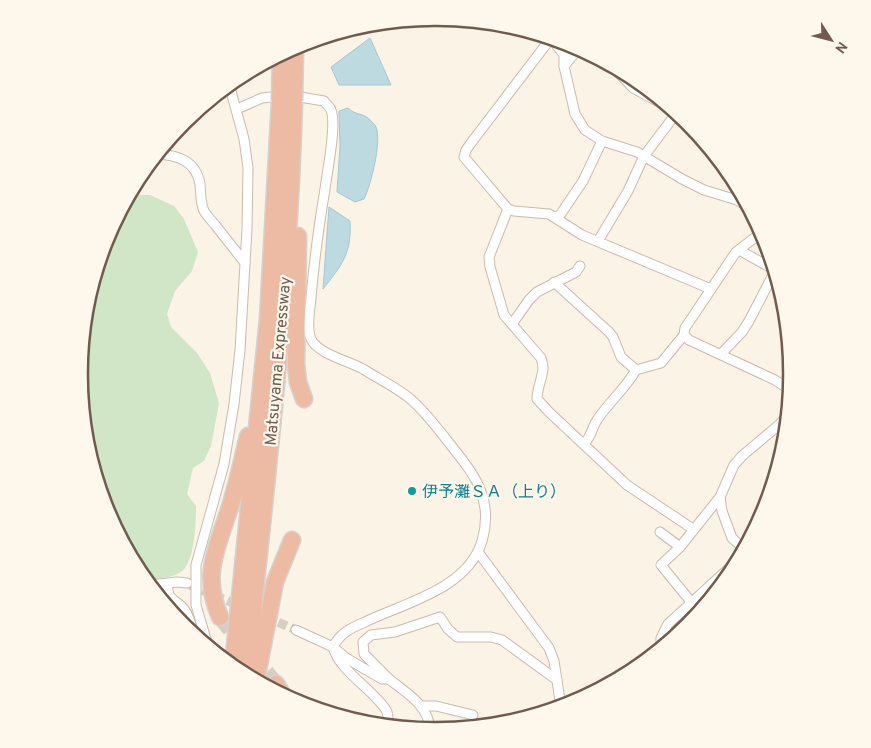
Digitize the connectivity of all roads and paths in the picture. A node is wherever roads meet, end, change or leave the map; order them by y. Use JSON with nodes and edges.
{"nodes":[{"id":1,"x":546,"y":45,"type":"edge"},
{"id":2,"x":561,"y":50,"type":"edge"},
{"id":3,"x":573,"y":55,"type":"edge"},
{"id":4,"x":294,"y":57,"type":"edge"},
{"id":5,"x":282,"y":62,"type":"edge"},
{"id":6,"x":564,"y":66,"type":"junction"},
{"id":7,"x":232,"y":92,"type":"edge"},
{"id":8,"x":287,"y":101,"type":"junction"},
{"id":9,"x":237,"y":109,"type":"junction"},
{"id":10,"x":671,"y":119,"type":"edge"},
{"id":11,"x":602,"y":141,"type":"junction"},
{"id":12,"x":166,"y":155,"type":"edge"},
{"id":13,"x":644,"y":156,"type":"junction"},
{"id":14,"x":737,"y":200,"type":"edge"},
{"id":15,"x":508,"y":209,"type":"junction"},
{"id":16,"x":555,"y":217,"type":"junction"},
{"id":17,"x":273,"y":235,"type":"junction"},
{"id":18,"x":755,"y":237,"type":"edge"},
{"id":19,"x":598,"y":242,"type":"junction"},
{"id":20,"x":739,"y":250,"type":"junction"},
{"id":21,"x":245,"y":263,"type":"junction"},
{"id":22,"x":580,"y":266,"type":"dead end"},
{"id":23,"x":766,"y":266,"type":"edge"},
{"id":24,"x":770,"y":281,"type":"edge"},
{"id":25,"x":554,"y":282,"type":"junction"},
{"id":26,"x":711,"y":289,"type":"junction"},
{"id":27,"x":512,"y":324,"type":"junction"},
{"id":28,"x":684,"y":335,"type":"junction"},
{"id":29,"x":722,"y":354,"type":"junction"},
{"id":30,"x":636,"y":370,"type":"junction"},
{"id":31,"x":783,"y":385,"type":"edge"},
{"id":32,"x":304,"y":399,"type":"dead end"},
{"id":33,"x":779,"y":425,"type":"edge"},
{"id":34,"x":584,"y":444,"type":"junction"},
{"id":35,"x":720,"y":497,"type":"junction"},
{"id":36,"x":693,"y":529,"type":"junction"},
{"id":37,"x":660,"y":532,"type":"dead end"},
{"id":38,"x":292,"y":540,"type":"dead end"},
{"id":39,"x":739,"y":544,"type":"edge"},
{"id":40,"x":680,"y":547,"type":"junction"},
{"id":41,"x":478,"y":552,"type":"junction"},
{"id":42,"x":187,"y":583,"type":"tunnel mouth"},
{"id":43,"x":168,"y":584,"type":"junction"},
{"id":44,"x":713,"y":584,"type":"edge"},
{"id":45,"x":159,"y":585,"type":"edge"},
{"id":46,"x":690,"y":605,"type":"junction"},
{"id":47,"x":692,"y":608,"type":"edge"},
{"id":48,"x":186,"y":616,"type":"edge"},
{"id":49,"x":220,"y":617,"type":"tunnel mouth"},
{"id":50,"x":296,"y":630,"type":"tunnel mouth"},
{"id":51,"x":204,"y":633,"type":"edge"},
{"id":52,"x":661,"y":638,"type":"edge"},
{"id":53,"x":333,"y":647,"type":"junction"},
{"id":54,"x":233,"y":656,"type":"edge"},
{"id":55,"x":247,"y":666,"type":"edge"},
{"id":56,"x":257,"y":672,"type":"edge"},
{"id":57,"x":389,"y":679,"type":"junction"},
{"id":58,"x":557,"y":680,"type":"junction"},
{"id":59,"x":560,"y":698,"type":"edge"},
{"id":60,"x":422,"y":706,"type":"junction"},
{"id":61,"x":473,"y":715,"type":"dead end"},
{"id":62,"x":387,"y":719,"type":"edge"},
{"id":63,"x":428,"y":722,"type":"edge"}],
"edges":[{"from":1,"to":15,"type":"street"},
{"from":2,"to":6,"type":"street"},
{"from":3,"to":6,"type":"street"},
{"from":4,"to":8,"type":"highway","name":"Matsuyama Expressway","bridge":true},
{"from":5,"to":8,"type":"highway","name":"Matsuyama Expressway","bridge":true},
{"from":6,"to":11,"type":"street"},
{"from":7,"to":9,"type":"street"},
{"from":8,"to":17,"type":"highway","name":"Matsuyama Expressway"},
{"from":8,"to":32,"type":"highway"},
{"from":8,"to":55,"type":"highway","name":"Matsuyama Expressway"},
{"from":9,"to":21,"type":"street"},
{"from":9,"to":41,"type":"street"},
{"from":10,"to":13,"type":"street"},
{"from":11,"to":13,"type":"street"},
{"from":11,"to":16,"type":"street"},
{"from":12,"to":21,"type":"street"},
{"from":13,"to":14,"type":"street"},
{"from":13,"to":19,"type":"street"},
{"from":15,"to":16,"type":"street"},
{"from":15,"to":27,"type":"street"},
{"from":16,"to":19,"type":"street"},
{"from":17,"to":49,"type":"highway"},
{"from":17,"to":54,"type":"highway","name":"Matsuyama Expressway"},
{"from":18,"to":20,"type":"street"},
{"from":19,"to":26,"type":"street"},
{"from":20,"to":23,"type":"street"},
{"from":20,"to":26,"type":"street"},
{"from":21,"to":51,"type":"street"},
{"from":22,"to":25,"type":"street"},
{"from":24,"to":29,"type":"street"},
{"from":25,"to":27,"type":"street"},
{"from":25,"to":30,"type":"street"},
{"from":26,"to":28,"type":"street"},
{"from":27,"to":34,"type":"street"},
{"from":28,"to":29,"type":"street"},
{"from":28,"to":30,"type":"street"},
{"from":29,"to":31,"type":"street"},
{"from":30,"to":34,"type":"street"},
{"from":33,"to":35,"type":"street"},
{"from":34,"to":36,"type":"street"},
{"from":35,"to":36,"type":"street"},
{"from":35,"to":39,"type":"street"},
{"from":36,"to":40,"type":"street"},
{"from":37,"to":40,"type":"street"},
{"from":38,"to":56,"type":"highway"},
{"from":40,"to":46,"type":"street"},
{"from":41,"to":53,"type":"street"},
{"from":41,"to":58,"type":"street"},
{"from":42,"to":43,"type":"street"},
{"from":43,"to":45,"type":"street"},
{"from":43,"to":48,"type":"street"},
{"from":44,"to":46,"type":"street"},
{"from":46,"to":47,"type":"street"},
{"from":46,"to":52,"type":"street"},
{"from":50,"to":53,"type":"street"},
{"from":53,"to":57,"type":"street"},
{"from":53,"to":62,"type":"street"},
{"from":57,"to":58,"type":"street"},
{"from":57,"to":60,"type":"street"},
{"from":58,"to":59,"type":"street"},
{"from":60,"to":61,"type":"street"},
{"from":60,"to":63,"type":"street"}]}
